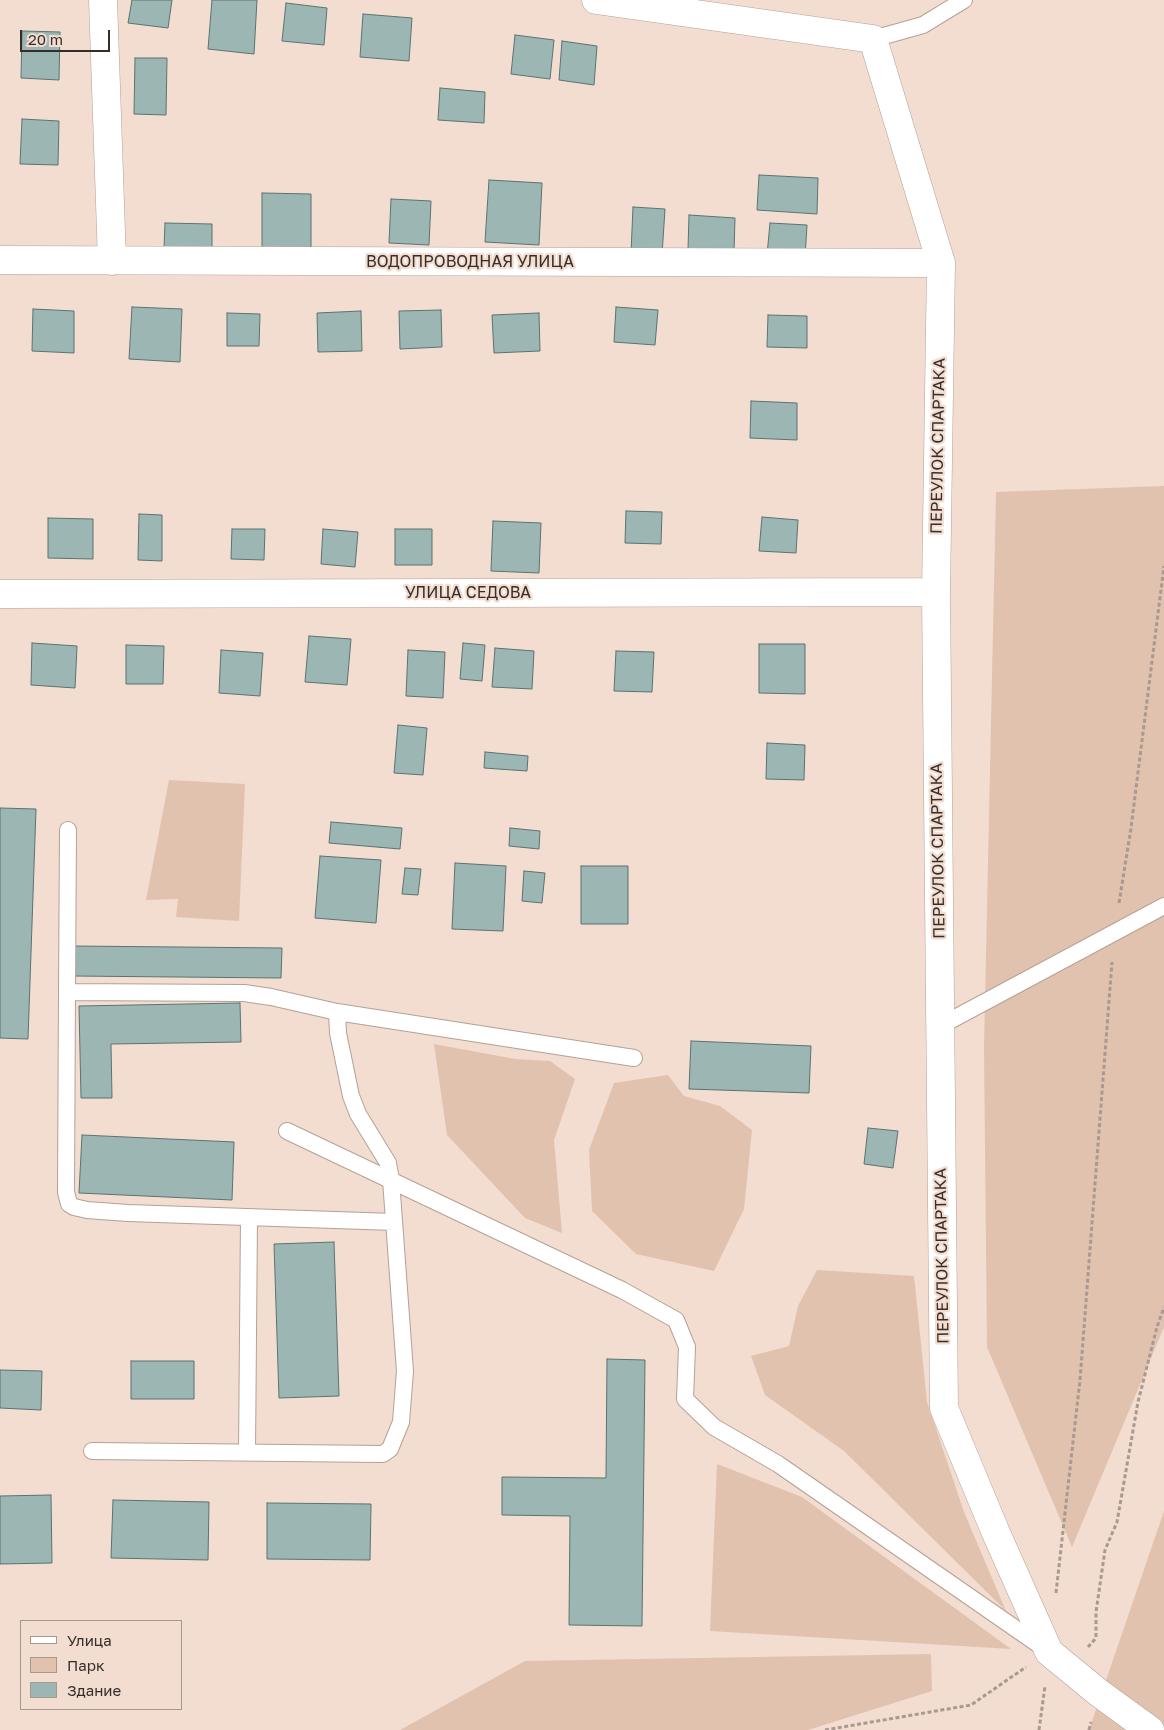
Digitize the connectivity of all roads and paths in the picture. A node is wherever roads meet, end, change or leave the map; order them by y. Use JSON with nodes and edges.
{"nodes":[{"id":1,"x":104,"y":0,"type":"edge"},
{"id":2,"x":596,"y":0,"type":"edge"},
{"id":3,"x":964,"y":0,"type":"edge"},
{"id":4,"x":873,"y":39,"type":"junction"},
{"id":5,"x":0,"y":260,"type":"edge"},
{"id":6,"x":112,"y":261,"type":"junction"},
{"id":7,"x":940,"y":263,"type":"junction"},
{"id":8,"x":1164,"y":566,"type":"edge"},
{"id":9,"x":936,"y":592,"type":"junction"},
{"id":10,"x":0,"y":594,"type":"edge"},
{"id":11,"x":68,"y":830,"type":"dead end"},
{"id":12,"x":1164,"y":906,"type":"edge"},
{"id":13,"x":1114,"y":933,"type":"junction"},
{"id":14,"x":67,"y":992,"type":"junction"},
{"id":15,"x":337,"y":1012,"type":"junction"},
{"id":16,"x":940,"y":1026,"type":"junction"},
{"id":17,"x":634,"y":1058,"type":"dead end"},
{"id":18,"x":286,"y":1131,"type":"dead end"},
{"id":19,"x":390,"y":1180,"type":"junction"},
{"id":20,"x":250,"y":1216,"type":"junction"},
{"id":21,"x":394,"y":1222,"type":"junction"},
{"id":22,"x":1164,"y":1306,"type":"edge"},
{"id":23,"x":92,"y":1451,"type":"dead end"},
{"id":24,"x":247,"y":1452,"type":"junction"},
{"id":25,"x":1056,"y":1593,"type":"dead end"},
{"id":26,"x":1049,"y":1652,"type":"junction"},
{"id":27,"x":1070,"y":1669,"type":"junction"},
{"id":28,"x":825,"y":1730,"type":"edge"},
{"id":29,"x":1039,"y":1730,"type":"edge"},
{"id":30,"x":1150,"y":1730,"type":"edge"}],
"edges":[{"from":1,"to":6,"type":"street"},
{"from":2,"to":4,"type":"street"},
{"from":3,"to":4,"type":"lane"},
{"from":4,"to":7,"type":"street","name":"ПЕРЕУЛОК СПАРТАКА"},
{"from":5,"to":6,"type":"street","name":"ВОДОПРОВОДНАЯ УЛИЦА"},
{"from":6,"to":7,"type":"street","name":"ВОДОПРОВОДНАЯ УЛИЦА"},
{"from":7,"to":9,"type":"street","name":"ПЕРЕУЛОК СПАРТАКА"},
{"from":8,"to":13,"type":"path"},
{"from":9,"to":10,"type":"street","name":"УЛИЦА СЕДОВА"},
{"from":9,"to":16,"type":"street","name":"ПЕРЕУЛОК СПАРТАКА"},
{"from":11,"to":14,"type":"lane"},
{"from":12,"to":13,"type":"lane"},
{"from":13,"to":16,"type":"lane"},
{"from":13,"to":25,"type":"path"},
{"from":14,"to":15,"type":"lane"},
{"from":14,"to":20,"type":"lane"},
{"from":15,"to":17,"type":"lane"},
{"from":15,"to":19,"type":"lane"},
{"from":16,"to":26,"type":"street","name":"ПЕРЕУЛОК СПАРТАКА"},
{"from":18,"to":19,"type":"lane"},
{"from":19,"to":21,"type":"lane"},
{"from":19,"to":26,"type":"lane"},
{"from":20,"to":21,"type":"lane"},
{"from":20,"to":24,"type":"lane"},
{"from":21,"to":24,"type":"lane"},
{"from":22,"to":27,"type":"path"},
{"from":23,"to":24,"type":"lane"},
{"from":26,"to":27,"type":"street"},
{"from":26,"to":28,"type":"path"},
{"from":26,"to":29,"type":"path"},
{"from":27,"to":30,"type":"street"}]}
